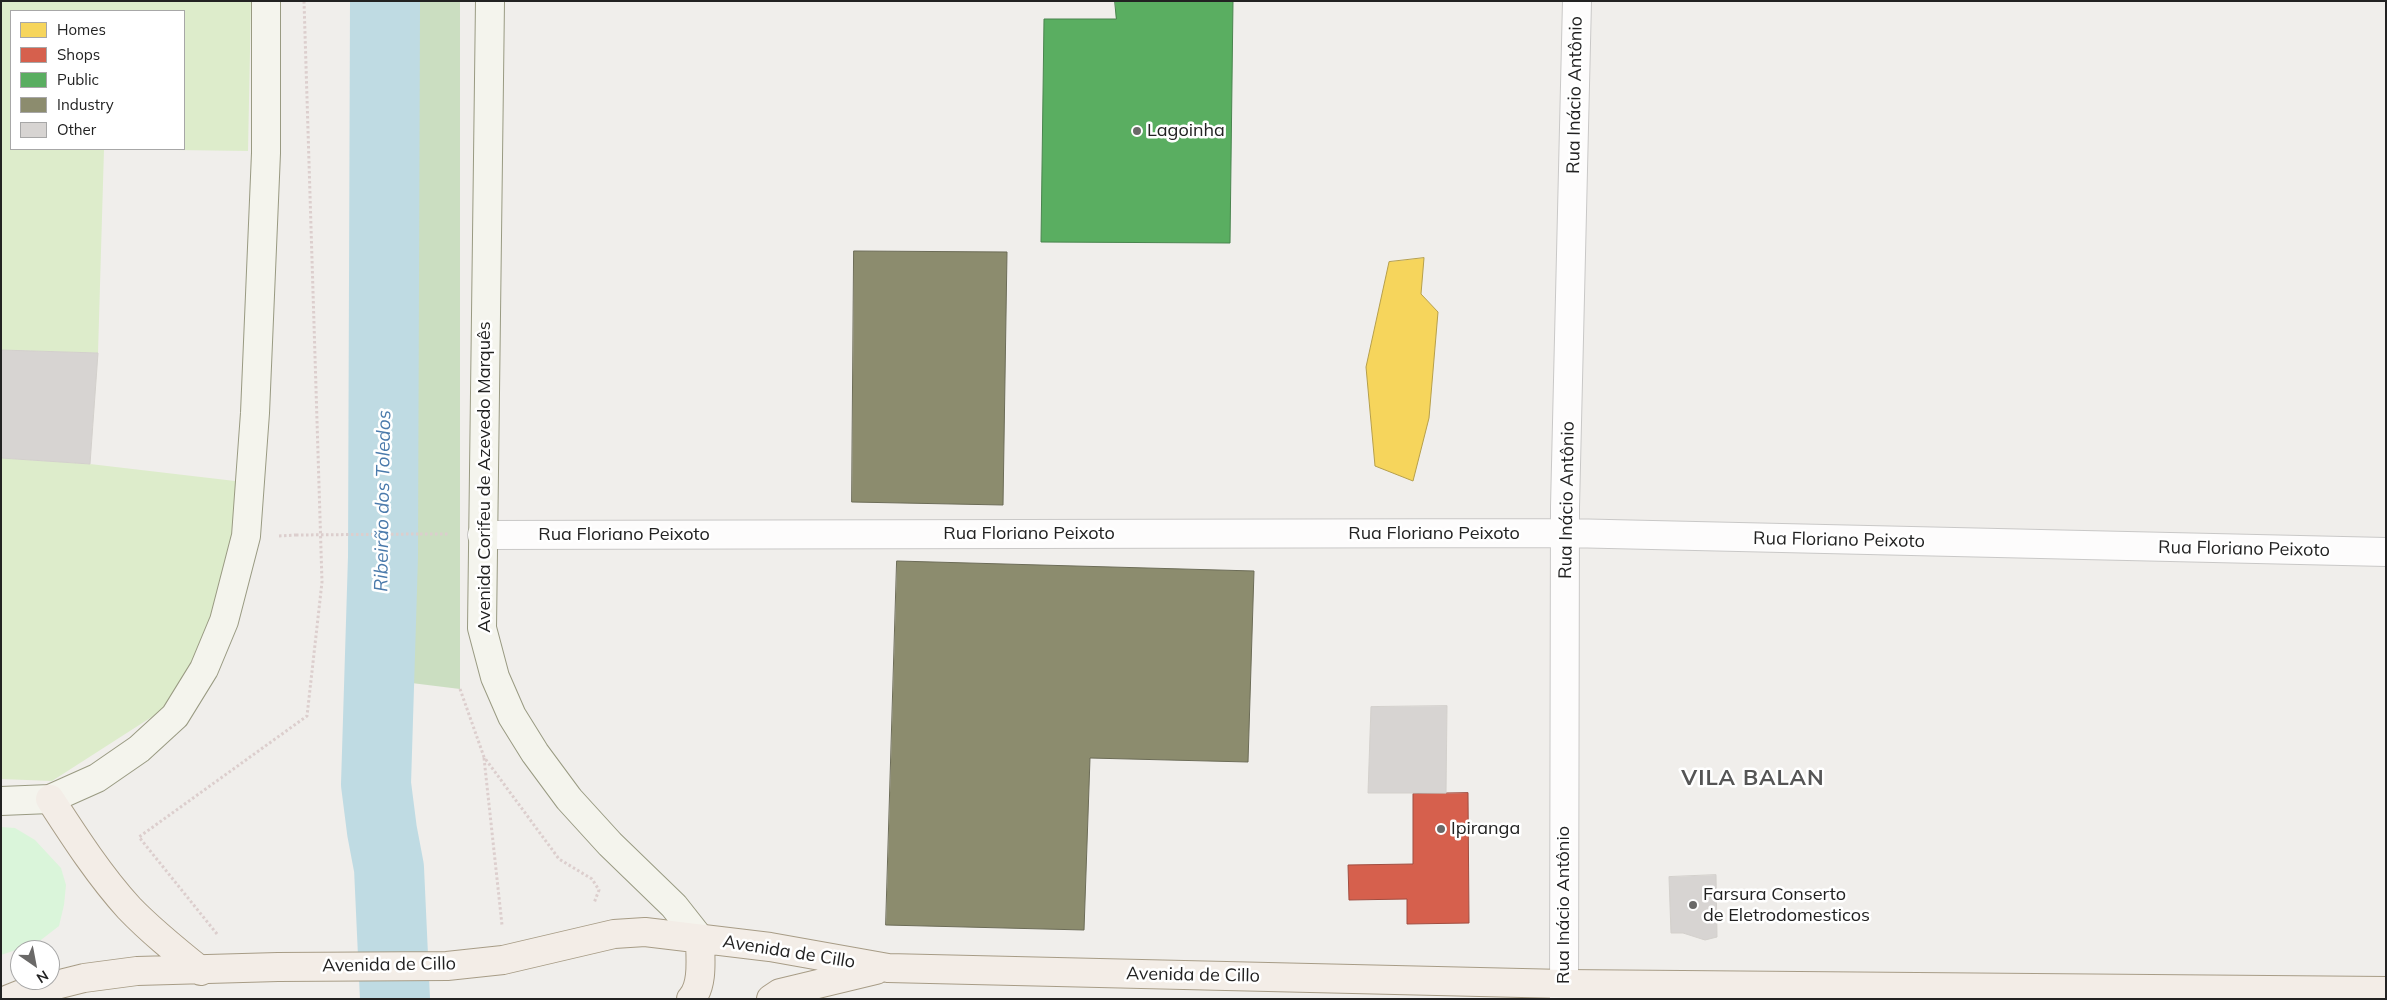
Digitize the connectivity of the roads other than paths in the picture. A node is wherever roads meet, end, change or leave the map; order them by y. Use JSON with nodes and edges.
{"nodes":[{"id":1,"x":266,"y":1,"type":"edge"},
{"id":2,"x":490,"y":1,"type":"edge"},
{"id":3,"x":1577,"y":1,"type":"edge"},
{"id":4,"x":1566,"y":533,"type":"junction"},
{"id":5,"x":482,"y":535,"type":"junction"},
{"id":6,"x":2386,"y":552,"type":"edge"},
{"id":7,"x":50,"y":799,"type":"junction"},
{"id":8,"x":1,"y":800,"type":"edge"},
{"id":9,"x":700,"y":939,"type":"junction"},
{"id":10,"x":888,"y":968,"type":"junction"},
{"id":11,"x":201,"y":970,"type":"junction"},
{"id":12,"x":2386,"y":991,"type":"edge"},
{"id":13,"x":1564,"y":992,"type":"edge"},
{"id":14,"x":9,"y":999,"type":"edge"},
{"id":15,"x":691,"y":999,"type":"edge"},
{"id":16,"x":770,"y":999,"type":"edge"}],
"edges":[{"from":1,"to":7,"type":"main road"},
{"from":2,"to":5,"type":"main road","name":"Avenida Corifeu de Azevedo Marquês"},
{"from":3,"to":4,"type":"street","name":"Rua Inácio Antônio"},
{"from":4,"to":5,"type":"street","name":"Rua Floriano Peixoto"},
{"from":4,"to":6,"type":"street","name":"Rua Floriano Peixoto"},
{"from":4,"to":13,"type":"street","name":"Rua Inácio Antônio"},
{"from":5,"to":9,"type":"main road","name":"Avenida Corifeu de Azevedo Marquês"},
{"from":7,"to":8,"type":"main road"},
{"from":7,"to":11,"type":"main road"},
{"from":9,"to":10,"type":"main road","name":"Avenida de Cillo"},
{"from":9,"to":11,"type":"main road","name":"Avenida de Cillo"},
{"from":9,"to":15,"type":"main road"},
{"from":10,"to":13,"type":"main road","name":"Avenida de Cillo"},
{"from":10,"to":16,"type":"main road"},
{"from":11,"to":14,"type":"main road","name":"Avenida de Cillo"},
{"from":12,"to":13,"type":"main road","name":"Avenida de Cillo"}]}
